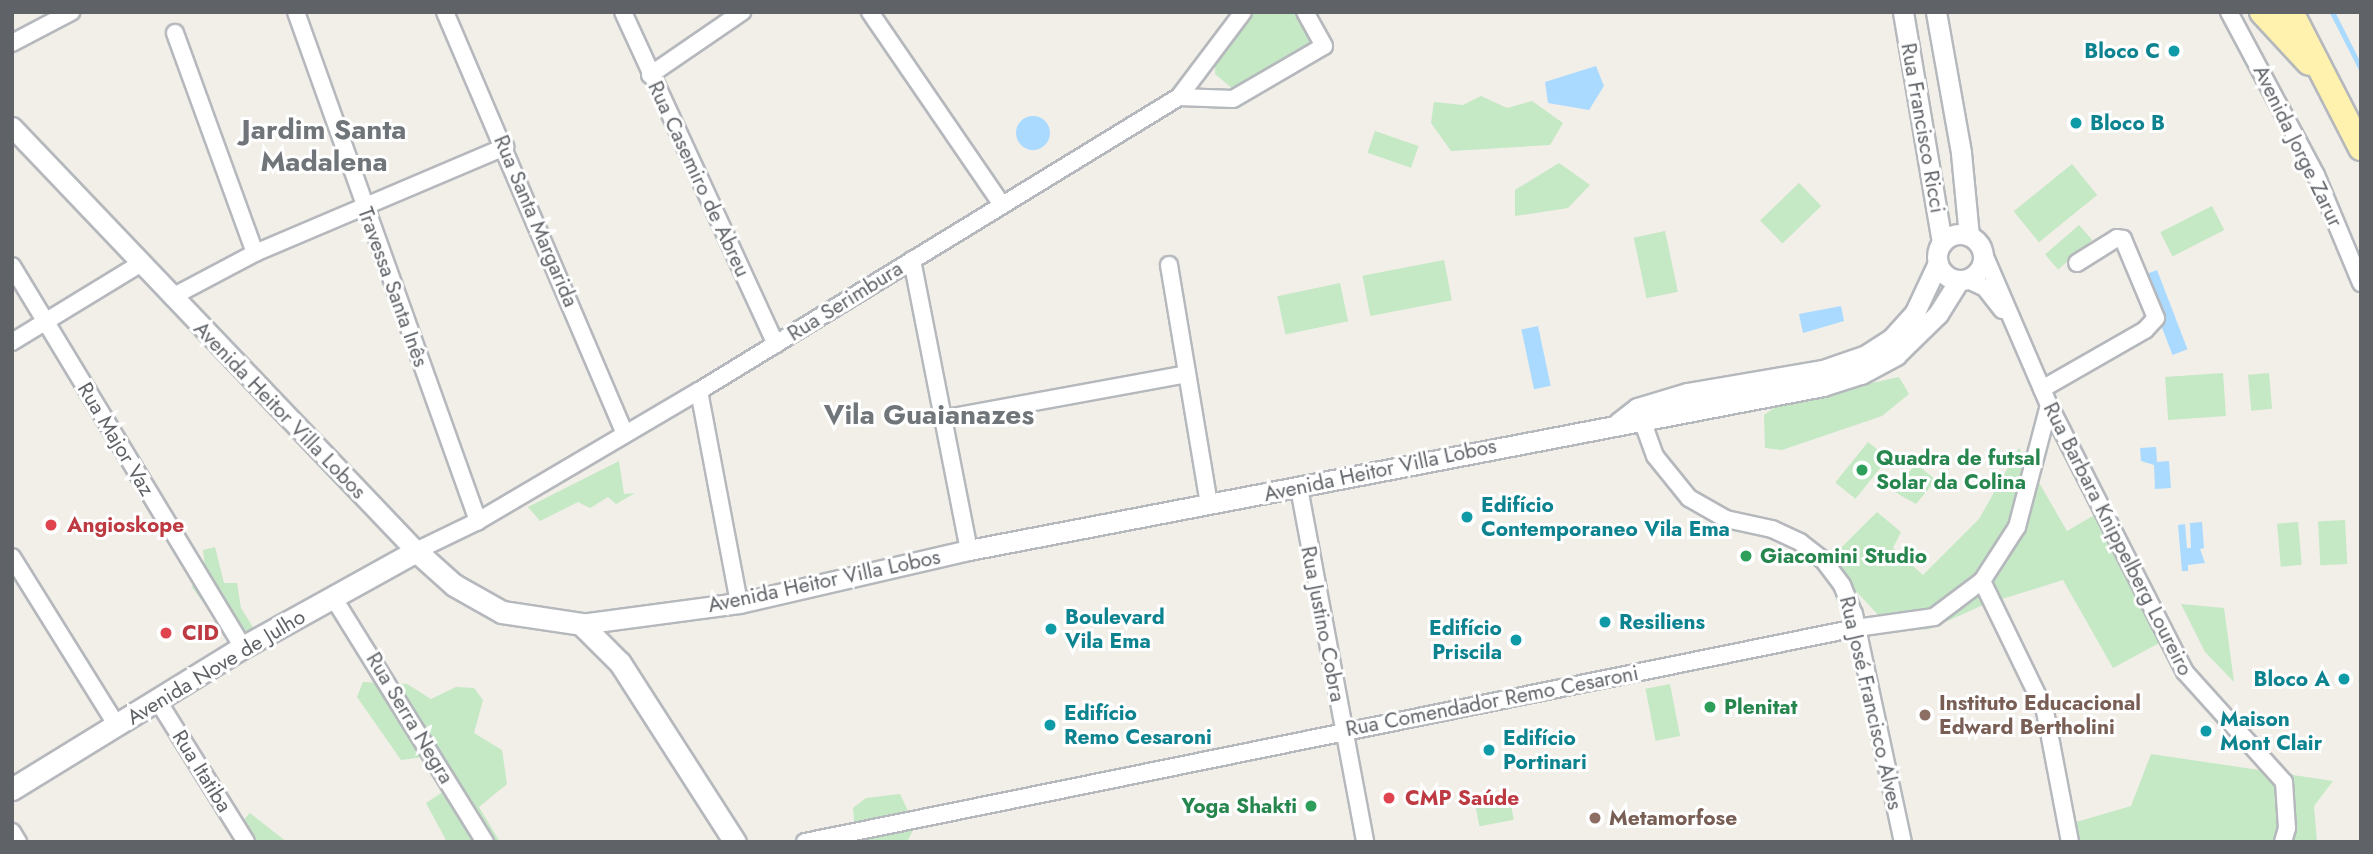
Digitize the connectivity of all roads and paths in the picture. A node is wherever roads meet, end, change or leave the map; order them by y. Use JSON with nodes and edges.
{"nodes":[{"id":1,"x":71,"y":12,"type":"edge"},
{"id":2,"x":296,"y":12,"type":"edge"},
{"id":3,"x":444,"y":12,"type":"edge"},
{"id":4,"x":623,"y":12,"type":"edge"},
{"id":5,"x":742,"y":12,"type":"edge"},
{"id":6,"x":870,"y":12,"type":"edge"},
{"id":7,"x":1243,"y":12,"type":"edge"},
{"id":8,"x":1305,"y":12,"type":"edge"},
{"id":9,"x":1903,"y":12,"type":"edge"},
{"id":10,"x":1936,"y":12,"type":"edge"},
{"id":11,"x":2229,"y":12,"type":"edge"},
{"id":12,"x":2262,"y":12,"type":"edge"},
{"id":13,"x":2291,"y":12,"type":"edge"},
{"id":14,"x":175,"y":33,"type":"dead end"},
{"id":15,"x":12,"y":43,"type":"edge"},
{"id":16,"x":650,"y":75,"type":"junction"},
{"id":17,"x":2333,"y":88,"type":"junction"},
{"id":18,"x":1179,"y":97,"type":"junction"},
{"id":19,"x":12,"y":127,"type":"edge"},
{"id":20,"x":505,"y":147,"type":"junction"},
{"id":21,"x":2361,"y":148,"type":"edge"},
{"id":22,"x":1002,"y":205,"type":"junction"},
{"id":23,"x":363,"y":206,"type":"junction"},
{"id":24,"x":1969,"y":236,"type":"junction"},
{"id":25,"x":1942,"y":243,"type":"junction"},
{"id":26,"x":1983,"y":252,"type":"junction"},
{"id":27,"x":255,"y":253,"type":"junction"},
{"id":28,"x":912,"y":260,"type":"junction"},
{"id":29,"x":1938,"y":263,"type":"junction"},
{"id":30,"x":2077,"y":263,"type":"dead end"},
{"id":31,"x":140,"y":264,"type":"junction"},
{"id":32,"x":1169,"y":265,"type":"dead end"},
{"id":33,"x":12,"y":266,"type":"edge"},
{"id":34,"x":1963,"y":280,"type":"junction"},
{"id":35,"x":2361,"y":283,"type":"edge"},
{"id":36,"x":172,"y":297,"type":"junction"},
{"id":37,"x":44,"y":322,"type":"junction"},
{"id":38,"x":2016,"y":331,"type":"junction"},
{"id":39,"x":12,"y":342,"type":"edge"},
{"id":40,"x":776,"y":344,"type":"junction"},
{"id":41,"x":1187,"y":374,"type":"junction"},
{"id":42,"x":2042,"y":389,"type":"junction"},
{"id":43,"x":699,"y":391,"type":"junction"},
{"id":44,"x":2049,"y":405,"type":"junction"},
{"id":45,"x":1640,"y":415,"type":"junction"},
{"id":46,"x":942,"y":419,"type":"junction"},
{"id":47,"x":624,"y":432,"type":"junction"},
{"id":48,"x":1299,"y":488,"type":"junction"},
{"id":49,"x":1209,"y":505,"type":"junction"},
{"id":50,"x":478,"y":521,"type":"junction"},
{"id":51,"x":969,"y":550,"type":"junction"},
{"id":52,"x":416,"y":551,"type":"junction"},
{"id":53,"x":12,"y":557,"type":"edge"},
{"id":54,"x":1982,"y":582,"type":"junction"},
{"id":55,"x":333,"y":597,"type":"junction"},
{"id":56,"x":739,"y":603,"type":"junction"},
{"id":57,"x":581,"y":624,"type":"junction"},
{"id":58,"x":1856,"y":628,"type":"junction"},
{"id":59,"x":243,"y":647,"type":"junction"},
{"id":60,"x":158,"y":701,"type":"junction"},
{"id":61,"x":117,"y":726,"type":"junction"},
{"id":62,"x":1344,"y":731,"type":"junction"},
{"id":63,"x":14,"y":790,"type":"edge"},
{"id":64,"x":12,"y":832,"type":"edge"},
{"id":65,"x":18,"y":842,"type":"edge"},
{"id":66,"x":246,"y":842,"type":"edge"},
{"id":67,"x":485,"y":842,"type":"edge"},
{"id":68,"x":735,"y":842,"type":"edge"},
{"id":69,"x":805,"y":842,"type":"edge"},
{"id":70,"x":1365,"y":842,"type":"edge"},
{"id":71,"x":1903,"y":842,"type":"edge"},
{"id":72,"x":2070,"y":842,"type":"edge"},
{"id":73,"x":2283,"y":842,"type":"edge"}],
"edges":[{"from":1,"to":15,"type":"street"},
{"from":2,"to":23,"type":"street","name":"Travessa Santa Inês"},
{"from":3,"to":20,"type":"street","name":"Rua Santa Margarida"},
{"from":4,"to":16,"type":"street","name":"Rua Casemiro de Abreu"},
{"from":5,"to":16,"type":"street"},
{"from":6,"to":22,"type":"street"},
{"from":7,"to":18,"type":"street","name":"Rua Serimbura"},
{"from":8,"to":18,"type":"street"},
{"from":9,"to":25,"type":"street","name":"Rua Francisco Ricci"},
{"from":10,"to":24,"type":"street","name":"Rua Francisco Ricci"},
{"from":11,"to":35,"type":"street","name":"Avenida Jorge Zarur"},
{"from":12,"to":17,"type":"main road"},
{"from":13,"to":17,"type":"main road"},
{"from":14,"to":27,"type":"street"},
{"from":16,"to":40,"type":"street","name":"Rua Casemiro de Abreu"},
{"from":17,"to":21,"type":"main road"},
{"from":18,"to":22,"type":"street","name":"Rua Serimbura"},
{"from":19,"to":31,"type":"street","name":"Avenida Heitor Villa Lobos"},
{"from":20,"to":23,"type":"street"},
{"from":20,"to":47,"type":"street","name":"Rua Santa Margarida"},
{"from":22,"to":28,"type":"street","name":"Rua Serimbura"},
{"from":23,"to":27,"type":"street"},
{"from":23,"to":50,"type":"street","name":"Travessa Santa Inês"},
{"from":24,"to":25,"type":"street"},
{"from":24,"to":26,"type":"street"},
{"from":25,"to":29,"type":"street"},
{"from":26,"to":34,"type":"street"},
{"from":26,"to":38,"type":"street","name":"Rua Barbara Knippelberg Loureiro"},
{"from":27,"to":36,"type":"street"},
{"from":28,"to":40,"type":"street","name":"Rua Serimbura"},
{"from":28,"to":46,"type":"street"},
{"from":29,"to":34,"type":"street"},
{"from":29,"to":45,"type":"street","name":"Avenida Heitor Villa Lobos"},
{"from":30,"to":42,"type":"street"},
{"from":31,"to":36,"type":"street","name":"Avenida Heitor Villa Lobos"},
{"from":31,"to":37,"type":"street"},
{"from":32,"to":41,"type":"street"},
{"from":33,"to":37,"type":"street","name":"Rua Major Vaz"},
{"from":34,"to":38,"type":"street","name":"Rua Barbara Knippelberg Loureiro"},
{"from":34,"to":45,"type":"street","name":"Avenida Heitor Villa Lobos"},
{"from":36,"to":52,"type":"street","name":"Avenida Heitor Villa Lobos"},
{"from":37,"to":39,"type":"street"},
{"from":37,"to":59,"type":"street","name":"Rua Major Vaz"},
{"from":38,"to":42,"type":"street","name":"Rua Barbara Knippelberg Loureiro"},
{"from":40,"to":43,"type":"street","name":"Rua Serimbura"},
{"from":41,"to":46,"type":"street"},
{"from":41,"to":49,"type":"street"},
{"from":42,"to":44,"type":"street","name":"Rua Barbara Knippelberg Loureiro"},
{"from":43,"to":47,"type":"street","name":"Rua Serimbura"},
{"from":43,"to":56,"type":"street"},
{"from":44,"to":54,"type":"street","name":"Rua Comendador Remo Cesaroni"},
{"from":44,"to":73,"type":"street","name":"Rua Barbara Knippelberg Loureiro"},
{"from":45,"to":48,"type":"street","name":"Avenida Heitor Villa Lobos"},
{"from":45,"to":58,"type":"street","name":"Rua José Francisco Alves"},
{"from":46,"to":51,"type":"street"},
{"from":47,"to":50,"type":"street","name":"Rua Serimbura"},
{"from":48,"to":49,"type":"street","name":"Avenida Heitor Villa Lobos"},
{"from":48,"to":62,"type":"street","name":"Rua Justino Cobra"},
{"from":49,"to":51,"type":"street","name":"Avenida Heitor Villa Lobos"},
{"from":50,"to":52,"type":"street","name":"Rua Serimbura"},
{"from":51,"to":56,"type":"street","name":"Avenida Heitor Villa Lobos"},
{"from":52,"to":55,"type":"main road","name":"Avenida Nove de Julho"},
{"from":52,"to":57,"type":"main road","name":"Avenida Heitor Villa Lobos"},
{"from":53,"to":61,"type":"street"},
{"from":54,"to":58,"type":"street","name":"Rua Comendador Remo Cesaroni"},
{"from":54,"to":72,"type":"street"},
{"from":55,"to":59,"type":"main road","name":"Avenida Nove de Julho"},
{"from":55,"to":67,"type":"street","name":"Rua Serra Negra"},
{"from":56,"to":57,"type":"street","name":"Avenida Heitor Villa Lobos"},
{"from":57,"to":68,"type":"main road"},
{"from":58,"to":62,"type":"street","name":"Rua Comendador Remo Cesaroni"},
{"from":58,"to":71,"type":"street","name":"Rua José Francisco Alves"},
{"from":59,"to":60,"type":"main road","name":"Avenida Nove de Julho"},
{"from":60,"to":61,"type":"main road","name":"Avenida Nove de Julho"},
{"from":60,"to":66,"type":"street","name":"Rua Itatiba"},
{"from":61,"to":63,"type":"main road","name":"Avenida Nove de Julho"},
{"from":62,"to":69,"type":"street","name":"Rua Comendador Remo Cesaroni"},
{"from":62,"to":70,"type":"street","name":"Rua Justino Cobra"},
{"from":64,"to":65,"type":"street"}]}
